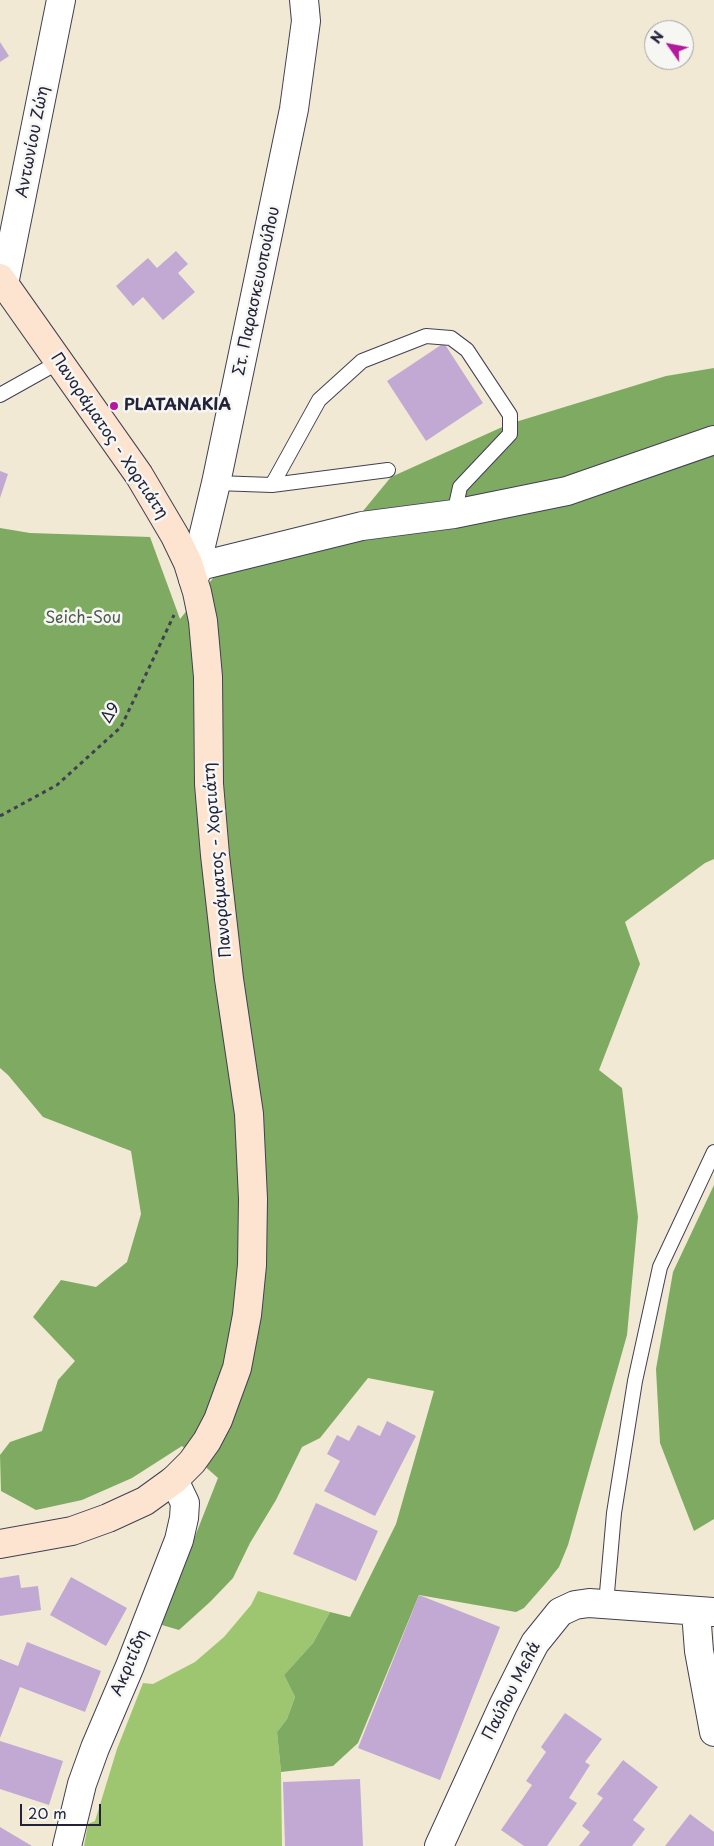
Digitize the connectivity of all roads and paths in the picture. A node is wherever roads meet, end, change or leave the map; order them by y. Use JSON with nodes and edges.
{"nodes":[{"id":1,"x":61,"y":0,"type":"edge"},
{"id":2,"x":304,"y":0,"type":"edge"},
{"id":3,"x":2,"y":281,"type":"edge"},
{"id":4,"x":59,"y":362,"type":"junction"},
{"id":5,"x":0,"y":395,"type":"edge"},
{"id":6,"x":714,"y":440,"type":"edge"},
{"id":7,"x":388,"y":470,"type":"dead end"},
{"id":8,"x":216,"y":483,"type":"junction"},
{"id":9,"x":272,"y":485,"type":"junction"},
{"id":10,"x":454,"y":514,"type":"junction"},
{"id":11,"x":193,"y":579,"type":"junction"},
{"id":12,"x":0,"y":816,"type":"edge"},
{"id":13,"x":714,"y":1152,"type":"edge"},
{"id":14,"x":174,"y":1480,"type":"junction"},
{"id":15,"x":0,"y":1544,"type":"edge"},
{"id":16,"x":606,"y":1604,"type":"junction"},
{"id":17,"x":708,"y":1609,"type":"edge"},
{"id":18,"x":714,"y":1732,"type":"edge"},
{"id":19,"x":67,"y":1846,"type":"edge"},
{"id":20,"x":440,"y":1846,"type":"edge"}],
"edges":[{"from":1,"to":3,"type":"street","name":"Αντωνίου Ζώη"},
{"from":2,"to":8,"type":"street","name":"Στ. Παρασκευοπούλου"},
{"from":3,"to":4,"type":"main road","name":"Πανοράματος - Χορτιάτη"},
{"from":4,"to":5,"type":"lane"},
{"from":4,"to":11,"type":"main road","name":"Πανοράματος - Χορτιάτη"},
{"from":6,"to":10,"type":"street"},
{"from":7,"to":9,"type":"lane"},
{"from":8,"to":9,"type":"lane"},
{"from":8,"to":11,"type":"street","name":"Στ. Παρασκευοπούλου"},
{"from":9,"to":10,"type":"lane"},
{"from":10,"to":11,"type":"street"},
{"from":11,"to":12,"type":"path","name":"Δ9"},
{"from":11,"to":14,"type":"main road","name":"Πανοράματος - Χορτιάτη"},
{"from":13,"to":16,"type":"lane"},
{"from":14,"to":15,"type":"main road","name":"Πανοράματος - Χορτιάτη"},
{"from":14,"to":19,"type":"street","name":"Ακριτίδη"},
{"from":16,"to":17,"type":"street","name":"Παύλου Μελά"},
{"from":16,"to":20,"type":"street","name":"Παύλου Μελά"},
{"from":17,"to":18,"type":"street"}]}
